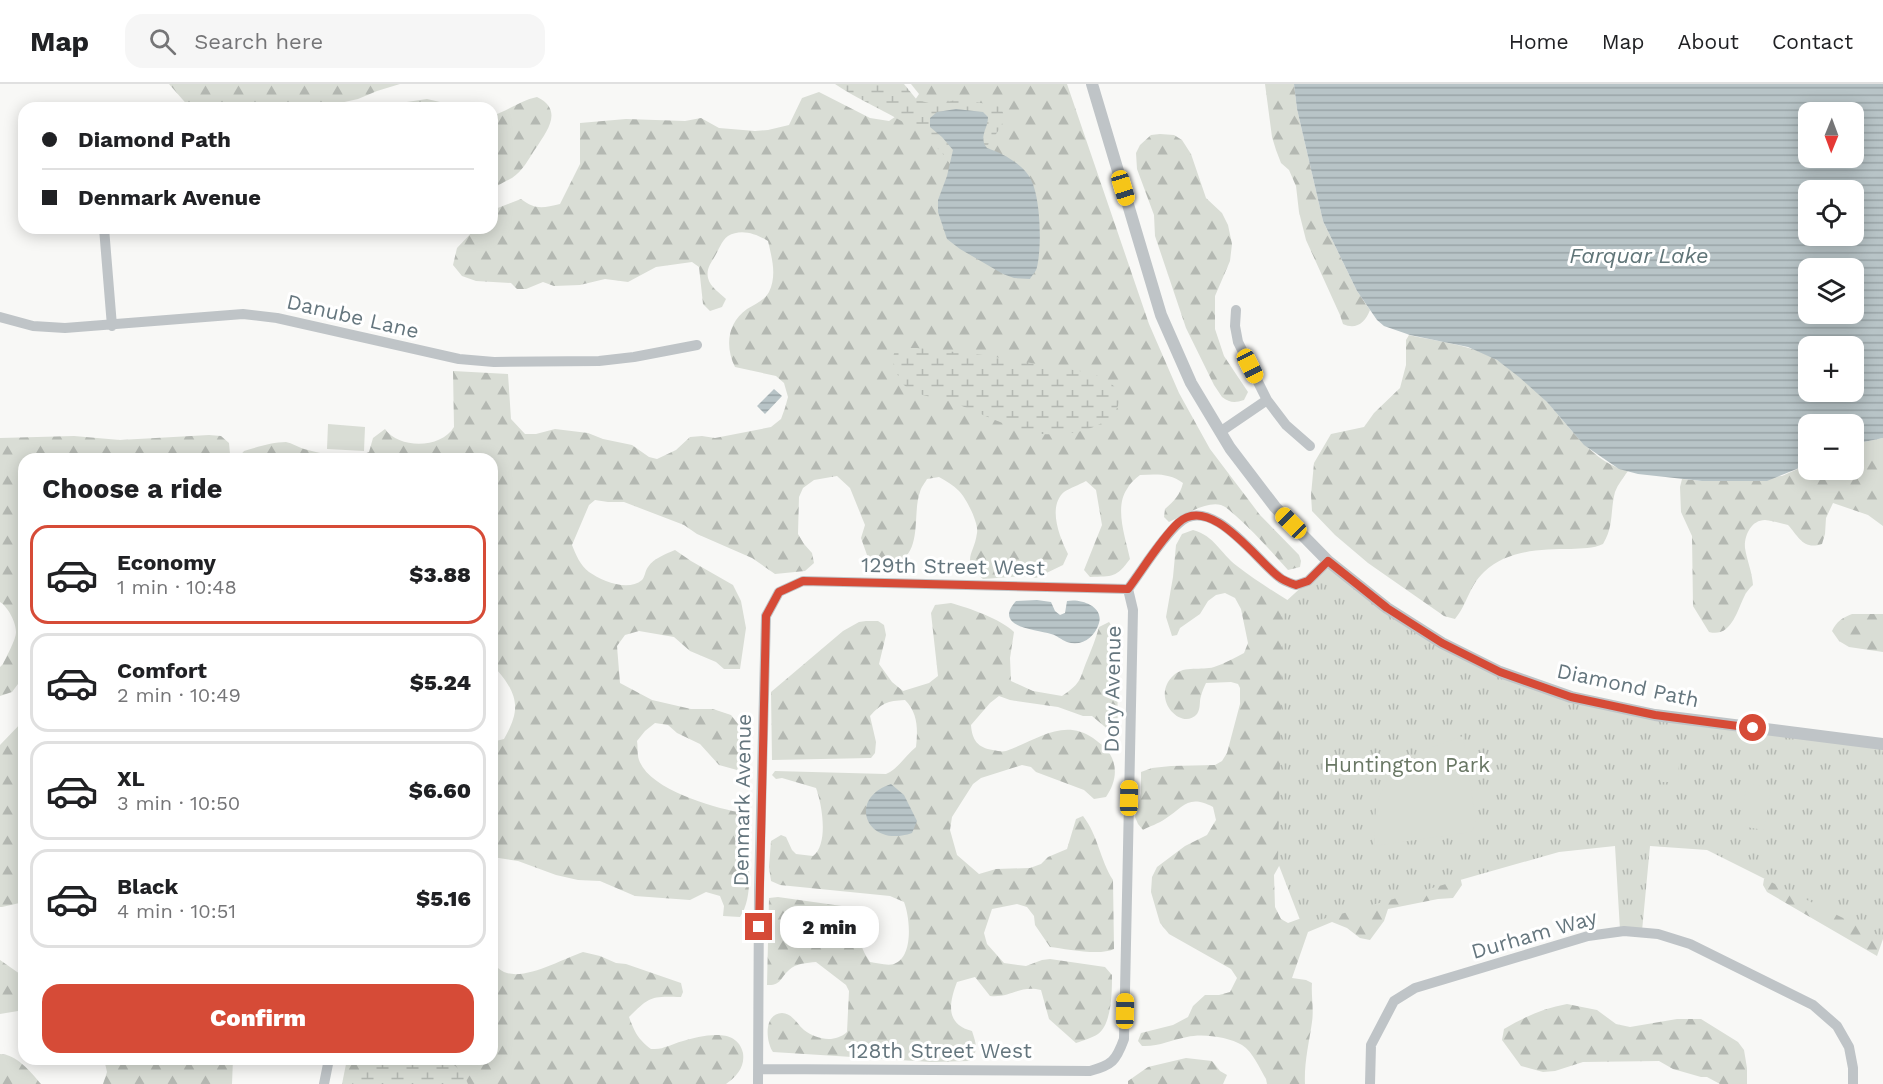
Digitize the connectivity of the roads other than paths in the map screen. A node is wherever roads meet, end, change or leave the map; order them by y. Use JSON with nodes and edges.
{"nodes":[{"id":1,"x":1092,"y":84,"type":"edge"},
{"id":2,"x":104,"y":234,"type":"edge"},
{"id":3,"x":1236,"y":310,"type":"dead end"},
{"id":4,"x":0,"y":317,"type":"edge"},
{"id":5,"x":112,"y":326,"type":"junction"},
{"id":6,"x":697,"y":345,"type":"dead end"},
{"id":7,"x":1267,"y":400,"type":"junction"},
{"id":8,"x":1220,"y":432,"type":"junction"},
{"id":9,"x":1310,"y":446,"type":"dead end"},
{"id":10,"x":1328,"y":561,"type":"junction"},
{"id":11,"x":1128,"y":589,"type":"junction"},
{"id":12,"x":779,"y":592,"type":"joint"},
{"id":13,"x":1883,"y":744,"type":"edge"},
{"id":14,"x":1118,"y":1057,"type":"joint"},
{"id":15,"x":328,"y":1065,"type":"edge"},
{"id":16,"x":758,"y":1069,"type":"junction"},
{"id":17,"x":324,"y":1084,"type":"edge"},
{"id":18,"x":758,"y":1084,"type":"edge"},
{"id":19,"x":1370,"y":1084,"type":"edge"},
{"id":20,"x":1853,"y":1084,"type":"edge"}],
"edges":[{"from":1,"to":8,"type":"street","name":"Diamond Path"},
{"from":2,"to":5,"type":"street"},
{"from":3,"to":7,"type":"street"},
{"from":4,"to":5,"type":"street","name":"Danube Lane"},
{"from":5,"to":6,"type":"street","name":"Danube Lane"},
{"from":7,"to":8,"type":"street"},
{"from":7,"to":9,"type":"street"},
{"from":8,"to":10,"type":"street","name":"Diamond Path"},
{"from":10,"to":11,"type":"street"},
{"from":10,"to":13,"type":"street","name":"Diamond Path"},
{"from":11,"to":12,"type":"street","name":"129th Street West"},
{"from":11,"to":14,"type":"street","name":"Dory Avenue"},
{"from":12,"to":16,"type":"street","name":"Denmark Avenue"},
{"from":14,"to":16,"type":"street","name":"128th Street West"},
{"from":15,"to":17,"type":"street"},
{"from":16,"to":18,"type":"street","name":"Denmark Avenue"},
{"from":19,"to":20,"type":"street","name":"Durham Way"}]}
